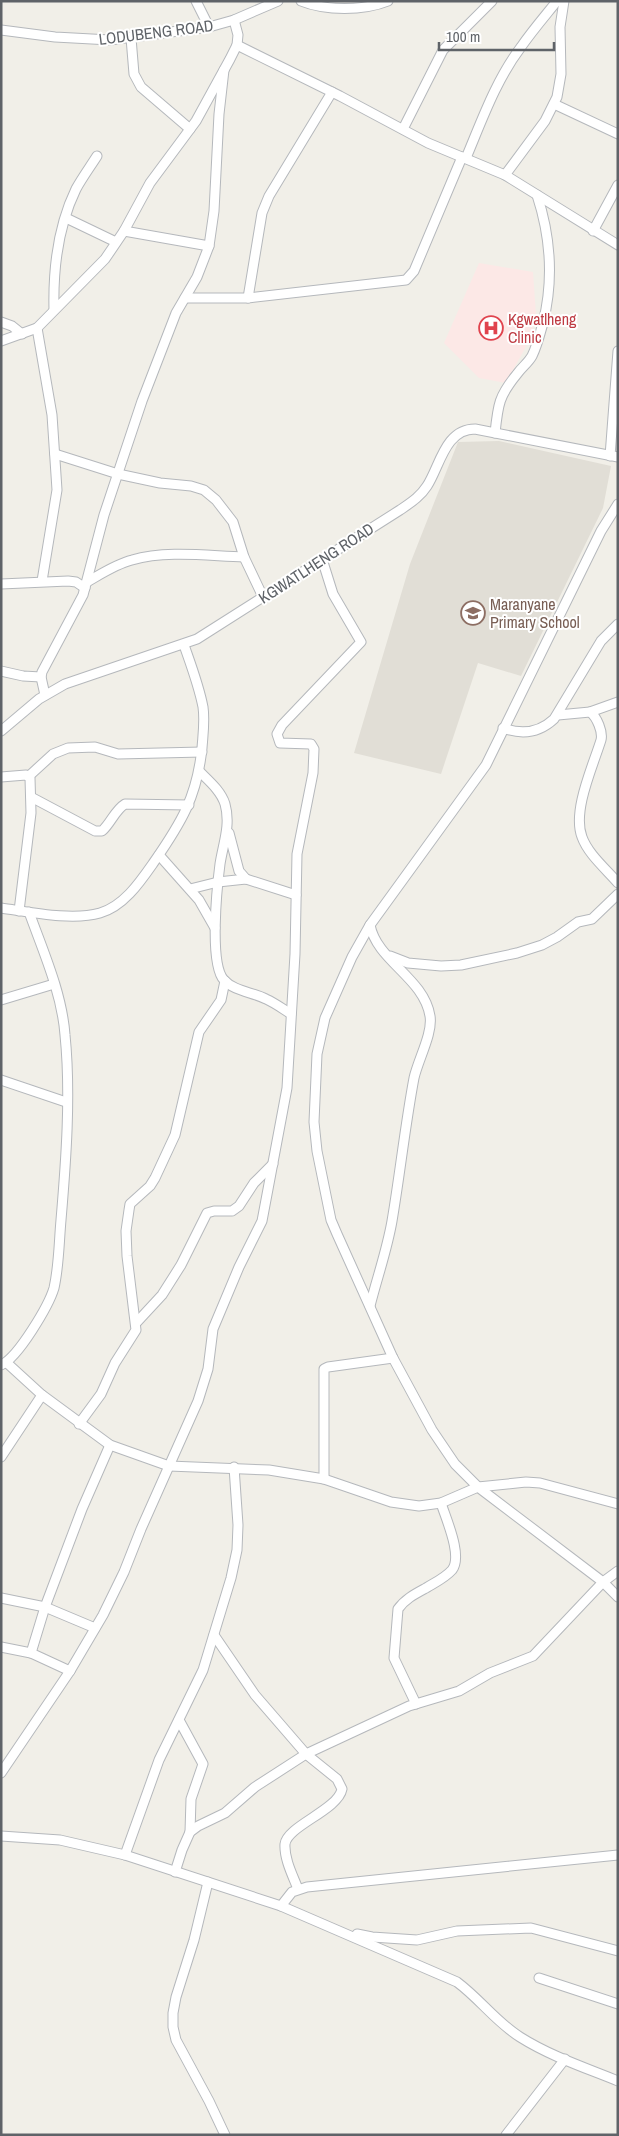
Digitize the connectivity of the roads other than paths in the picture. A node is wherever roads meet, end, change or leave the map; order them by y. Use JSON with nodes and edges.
{"nodes":[{"id":1,"x":196,"y":1,"type":"edge"},
{"id":2,"x":278,"y":1,"type":"edge"},
{"id":3,"x":301,"y":1,"type":"edge"},
{"id":4,"x":388,"y":1,"type":"edge"},
{"id":5,"x":492,"y":1,"type":"edge"},
{"id":6,"x":557,"y":1,"type":"edge"},
{"id":7,"x":564,"y":1,"type":"edge"},
{"id":8,"x":234,"y":20,"type":"junction"},
{"id":9,"x":209,"y":27,"type":"junction"},
{"id":10,"x":1,"y":30,"type":"edge"},
{"id":11,"x":131,"y":38,"type":"junction"},
{"id":12,"x":237,"y":45,"type":"junction"},
{"id":13,"x":224,"y":70,"type":"junction"},
{"id":14,"x":332,"y":92,"type":"junction"},
{"id":15,"x":554,"y":104,"type":"junction"},
{"id":16,"x":190,"y":129,"type":"junction"},
{"id":17,"x":403,"y":129,"type":"junction"},
{"id":18,"x":618,"y":134,"type":"edge"},
{"id":19,"x":97,"y":156,"type":"dead end"},
{"id":20,"x":464,"y":158,"type":"junction"},
{"id":21,"x":505,"y":175,"type":"junction"},
{"id":22,"x":618,"y":185,"type":"edge"},
{"id":23,"x":537,"y":195,"type":"junction"},
{"id":24,"x":66,"y":218,"type":"junction"},
{"id":25,"x":124,"y":231,"type":"junction"},
{"id":26,"x":593,"y":231,"type":"junction"},
{"id":27,"x":116,"y":242,"type":"junction"},
{"id":28,"x":618,"y":245,"type":"edge"},
{"id":29,"x":209,"y":246,"type":"junction"},
{"id":30,"x":185,"y":298,"type":"junction"},
{"id":31,"x":248,"y":298,"type":"junction"},
{"id":32,"x":54,"y":310,"type":"junction"},
{"id":33,"x":1,"y":322,"type":"edge"},
{"id":34,"x":37,"y":328,"type":"junction"},
{"id":35,"x":22,"y":334,"type":"junction"},
{"id":36,"x":1,"y":341,"type":"edge"},
{"id":37,"x":618,"y":351,"type":"edge"},
{"id":38,"x":495,"y":433,"type":"junction"},
{"id":39,"x":55,"y":454,"type":"junction"},
{"id":40,"x":614,"y":457,"type":"edge"},
{"id":41,"x":118,"y":474,"type":"junction"},
{"id":42,"x":618,"y":504,"type":"edge"},
{"id":43,"x":244,"y":557,"type":"junction"},
{"id":44,"x":322,"y":559,"type":"junction"},
{"id":45,"x":42,"y":581,"type":"junction"},
{"id":46,"x":1,"y":584,"type":"edge"},
{"id":47,"x":86,"y":585,"type":"junction"},
{"id":48,"x":263,"y":597,"type":"junction"},
{"id":49,"x":618,"y":624,"type":"edge"},
{"id":50,"x":184,"y":645,"type":"junction"},
{"id":51,"x":1,"y":671,"type":"edge"},
{"id":52,"x":41,"y":677,"type":"junction"},
{"id":53,"x":45,"y":695,"type":"junction"},
{"id":54,"x":618,"y":702,"type":"edge"},
{"id":55,"x":590,"y":712,"type":"junction"},
{"id":56,"x":558,"y":715,"type":"junction"},
{"id":57,"x":503,"y":728,"type":"junction"},
{"id":58,"x":1,"y":731,"type":"edge"},
{"id":59,"x":202,"y":752,"type":"junction"},
{"id":60,"x":200,"y":772,"type":"junction"},
{"id":61,"x":29,"y":776,"type":"junction"},
{"id":62,"x":1,"y":777,"type":"edge"},
{"id":63,"x":31,"y":797,"type":"junction"},
{"id":64,"x":190,"y":805,"type":"junction"},
{"id":65,"x":227,"y":828,"type":"junction"},
{"id":66,"x":159,"y":855,"type":"junction"},
{"id":67,"x":246,"y":879,"type":"junction"},
{"id":68,"x":218,"y":882,"type":"junction"},
{"id":69,"x":618,"y":883,"type":"edge"},
{"id":70,"x":190,"y":889,"type":"junction"},
{"id":71,"x":618,"y":894,"type":"edge"},
{"id":72,"x":296,"y":895,"type":"junction"},
{"id":73,"x":1,"y":908,"type":"edge"},
{"id":74,"x":19,"y":910,"type":"junction"},
{"id":75,"x":29,"y":912,"type":"junction"},
{"id":76,"x":370,"y":925,"type":"junction"},
{"id":77,"x":216,"y":929,"type":"junction"},
{"id":78,"x":388,"y":955,"type":"junction"},
{"id":79,"x":225,"y":981,"type":"junction"},
{"id":80,"x":54,"y":984,"type":"junction"},
{"id":81,"x":1,"y":1000,"type":"edge"},
{"id":82,"x":292,"y":1014,"type":"junction"},
{"id":83,"x":1,"y":1080,"type":"edge"},
{"id":84,"x":66,"y":1102,"type":"junction"},
{"id":85,"x":273,"y":1164,"type":"junction"},
{"id":86,"x":370,"y":1306,"type":"junction"},
{"id":87,"x":137,"y":1322,"type":"junction"},
{"id":88,"x":393,"y":1358,"type":"junction"},
{"id":89,"x":4,"y":1364,"type":"edge"},
{"id":90,"x":42,"y":1395,"type":"junction"},
{"id":91,"x":79,"y":1424,"type":"junction"},
{"id":92,"x":110,"y":1445,"type":"junction"},
{"id":93,"x":1,"y":1457,"type":"edge"},
{"id":94,"x":169,"y":1466,"type":"junction"},
{"id":95,"x":234,"y":1467,"type":"junction"},
{"id":96,"x":324,"y":1479,"type":"junction"},
{"id":97,"x":478,"y":1487,"type":"junction"},
{"id":98,"x":441,"y":1503,"type":"junction"},
{"id":99,"x":618,"y":1504,"type":"edge"},
{"id":100,"x":618,"y":1571,"type":"edge"},
{"id":101,"x":603,"y":1582,"type":"junction"},
{"id":102,"x":618,"y":1597,"type":"edge"},
{"id":103,"x":1,"y":1598,"type":"edge"},
{"id":104,"x":45,"y":1607,"type":"junction"},
{"id":105,"x":95,"y":1628,"type":"junction"},
{"id":106,"x":214,"y":1635,"type":"junction"},
{"id":107,"x":1,"y":1647,"type":"edge"},
{"id":108,"x":31,"y":1653,"type":"junction"},
{"id":109,"x":70,"y":1671,"type":"junction"},
{"id":110,"x":416,"y":1704,"type":"junction"},
{"id":111,"x":179,"y":1720,"type":"junction"},
{"id":112,"x":306,"y":1754,"type":"junction"},
{"id":113,"x":1,"y":1773,"type":"edge"},
{"id":114,"x":190,"y":1832,"type":"junction"},
{"id":115,"x":1,"y":1836,"type":"edge"},
{"id":116,"x":618,"y":1854,"type":"edge"},
{"id":117,"x":125,"y":1855,"type":"junction"},
{"id":118,"x":175,"y":1872,"type":"junction"},
{"id":119,"x":208,"y":1882,"type":"junction"},
{"id":120,"x":298,"y":1889,"type":"junction"},
{"id":121,"x":281,"y":1906,"type":"junction"},
{"id":122,"x":337,"y":1930,"type":"junction"},
{"id":123,"x":618,"y":1951,"type":"edge"},
{"id":124,"x":539,"y":1978,"type":"dead end"},
{"id":125,"x":618,"y":2004,"type":"edge"},
{"id":126,"x":565,"y":2059,"type":"junction"},
{"id":127,"x":618,"y":2082,"type":"edge"},
{"id":128,"x":225,"y":2135,"type":"edge"},
{"id":129,"x":506,"y":2135,"type":"edge"}],
"edges":[{"from":1,"to":9,"type":"street"},
{"from":2,"to":8,"type":"street","name":"LODUBENG ROAD"},
{"from":3,"to":4,"type":"street"},
{"from":5,"to":17,"type":"street"},
{"from":6,"to":20,"type":"street"},
{"from":7,"to":15,"type":"street"},
{"from":8,"to":9,"type":"street","name":"LODUBENG ROAD"},
{"from":8,"to":12,"type":"street"},
{"from":9,"to":11,"type":"street","name":"LODUBENG ROAD"},
{"from":10,"to":11,"type":"street","name":"LODUBENG ROAD"},
{"from":11,"to":16,"type":"street"},
{"from":12,"to":13,"type":"street"},
{"from":12,"to":14,"type":"street"},
{"from":13,"to":16,"type":"street"},
{"from":13,"to":29,"type":"street"},
{"from":14,"to":17,"type":"street"},
{"from":14,"to":31,"type":"street"},
{"from":15,"to":18,"type":"street"},
{"from":15,"to":21,"type":"street"},
{"from":16,"to":25,"type":"street"},
{"from":17,"to":20,"type":"street"},
{"from":19,"to":24,"type":"street"},
{"from":20,"to":21,"type":"street"},
{"from":20,"to":31,"type":"street"},
{"from":21,"to":23,"type":"street"},
{"from":22,"to":26,"type":"street"},
{"from":23,"to":26,"type":"street"},
{"from":23,"to":38,"type":"street"},
{"from":24,"to":27,"type":"street"},
{"from":24,"to":32,"type":"street"},
{"from":25,"to":27,"type":"street"},
{"from":25,"to":29,"type":"street"},
{"from":26,"to":28,"type":"street"},
{"from":27,"to":32,"type":"street"},
{"from":29,"to":30,"type":"street"},
{"from":30,"to":31,"type":"street"},
{"from":30,"to":41,"type":"street"},
{"from":32,"to":34,"type":"street"},
{"from":33,"to":35,"type":"street"},
{"from":34,"to":35,"type":"street"},
{"from":34,"to":39,"type":"street"},
{"from":35,"to":36,"type":"street"},
{"from":37,"to":40,"type":"street"},
{"from":38,"to":40,"type":"street","name":"KGWATLHENG ROAD"},
{"from":38,"to":44,"type":"street","name":"KGWATLHENG ROAD"},
{"from":39,"to":41,"type":"street"},
{"from":39,"to":45,"type":"street"},
{"from":41,"to":43,"type":"street"},
{"from":41,"to":47,"type":"street"},
{"from":42,"to":57,"type":"street"},
{"from":43,"to":47,"type":"street"},
{"from":43,"to":48,"type":"street"},
{"from":44,"to":48,"type":"street","name":"KGWATLHENG ROAD"},
{"from":44,"to":72,"type":"street"},
{"from":45,"to":46,"type":"street"},
{"from":45,"to":47,"type":"street"},
{"from":47,"to":52,"type":"street"},
{"from":48,"to":50,"type":"street","name":"KGWATLHENG ROAD"},
{"from":49,"to":56,"type":"street"},
{"from":50,"to":53,"type":"street","name":"KGWATLHENG ROAD"},
{"from":50,"to":59,"type":"street"},
{"from":51,"to":52,"type":"street"},
{"from":52,"to":53,"type":"street"},
{"from":53,"to":58,"type":"street","name":"KGWATLHENG ROAD"},
{"from":54,"to":55,"type":"street"},
{"from":55,"to":56,"type":"street"},
{"from":55,"to":69,"type":"street"},
{"from":56,"to":57,"type":"street"},
{"from":57,"to":76,"type":"street"},
{"from":59,"to":60,"type":"street"},
{"from":59,"to":61,"type":"street"},
{"from":60,"to":64,"type":"street"},
{"from":60,"to":65,"type":"street"},
{"from":61,"to":62,"type":"street"},
{"from":61,"to":63,"type":"street"},
{"from":63,"to":64,"type":"street"},
{"from":63,"to":74,"type":"street"},
{"from":64,"to":66,"type":"street"},
{"from":65,"to":67,"type":"street"},
{"from":65,"to":68,"type":"street"},
{"from":66,"to":70,"type":"street"},
{"from":66,"to":75,"type":"street"},
{"from":67,"to":68,"type":"street"},
{"from":67,"to":72,"type":"street"},
{"from":68,"to":70,"type":"street"},
{"from":68,"to":77,"type":"street"},
{"from":70,"to":77,"type":"street"},
{"from":71,"to":78,"type":"street"},
{"from":72,"to":82,"type":"street"},
{"from":73,"to":74,"type":"street"},
{"from":74,"to":75,"type":"street"},
{"from":75,"to":80,"type":"street"},
{"from":76,"to":78,"type":"street"},
{"from":76,"to":86,"type":"street"},
{"from":77,"to":79,"type":"street"},
{"from":78,"to":86,"type":"street"},
{"from":79,"to":82,"type":"street"},
{"from":79,"to":87,"type":"street"},
{"from":80,"to":81,"type":"street"},
{"from":80,"to":84,"type":"street"},
{"from":82,"to":85,"type":"street"},
{"from":83,"to":84,"type":"street"},
{"from":84,"to":89,"type":"street"},
{"from":85,"to":87,"type":"street"},
{"from":85,"to":94,"type":"street"},
{"from":86,"to":88,"type":"street"},
{"from":87,"to":91,"type":"street"},
{"from":88,"to":96,"type":"street"},
{"from":88,"to":97,"type":"street"},
{"from":89,"to":90,"type":"street"},
{"from":90,"to":91,"type":"street"},
{"from":90,"to":93,"type":"street"},
{"from":91,"to":92,"type":"street"},
{"from":92,"to":94,"type":"street"},
{"from":92,"to":104,"type":"street"},
{"from":94,"to":95,"type":"street"},
{"from":94,"to":105,"type":"street"},
{"from":95,"to":96,"type":"street"},
{"from":95,"to":106,"type":"street"},
{"from":96,"to":98,"type":"street"},
{"from":97,"to":98,"type":"street"},
{"from":97,"to":99,"type":"street"},
{"from":97,"to":101,"type":"street"},
{"from":98,"to":110,"type":"street"},
{"from":100,"to":101,"type":"street"},
{"from":101,"to":102,"type":"street"},
{"from":101,"to":110,"type":"street"},
{"from":103,"to":104,"type":"street"},
{"from":104,"to":105,"type":"street"},
{"from":104,"to":108,"type":"street"},
{"from":105,"to":109,"type":"street"},
{"from":106,"to":111,"type":"street"},
{"from":106,"to":112,"type":"street"},
{"from":107,"to":108,"type":"street"},
{"from":108,"to":109,"type":"street"},
{"from":109,"to":113,"type":"street"},
{"from":110,"to":112,"type":"street"},
{"from":111,"to":114,"type":"street"},
{"from":111,"to":117,"type":"street"},
{"from":112,"to":114,"type":"street"},
{"from":112,"to":120,"type":"street"},
{"from":114,"to":118,"type":"street"},
{"from":115,"to":117,"type":"street"},
{"from":116,"to":120,"type":"street"},
{"from":117,"to":118,"type":"street"},
{"from":118,"to":119,"type":"street"},
{"from":119,"to":121,"type":"street"},
{"from":119,"to":128,"type":"street"},
{"from":120,"to":121,"type":"street"},
{"from":121,"to":122,"type":"street"},
{"from":122,"to":123,"type":"street"},
{"from":122,"to":126,"type":"street"},
{"from":124,"to":125,"type":"street"},
{"from":126,"to":127,"type":"street"},
{"from":126,"to":129,"type":"street"}]}
